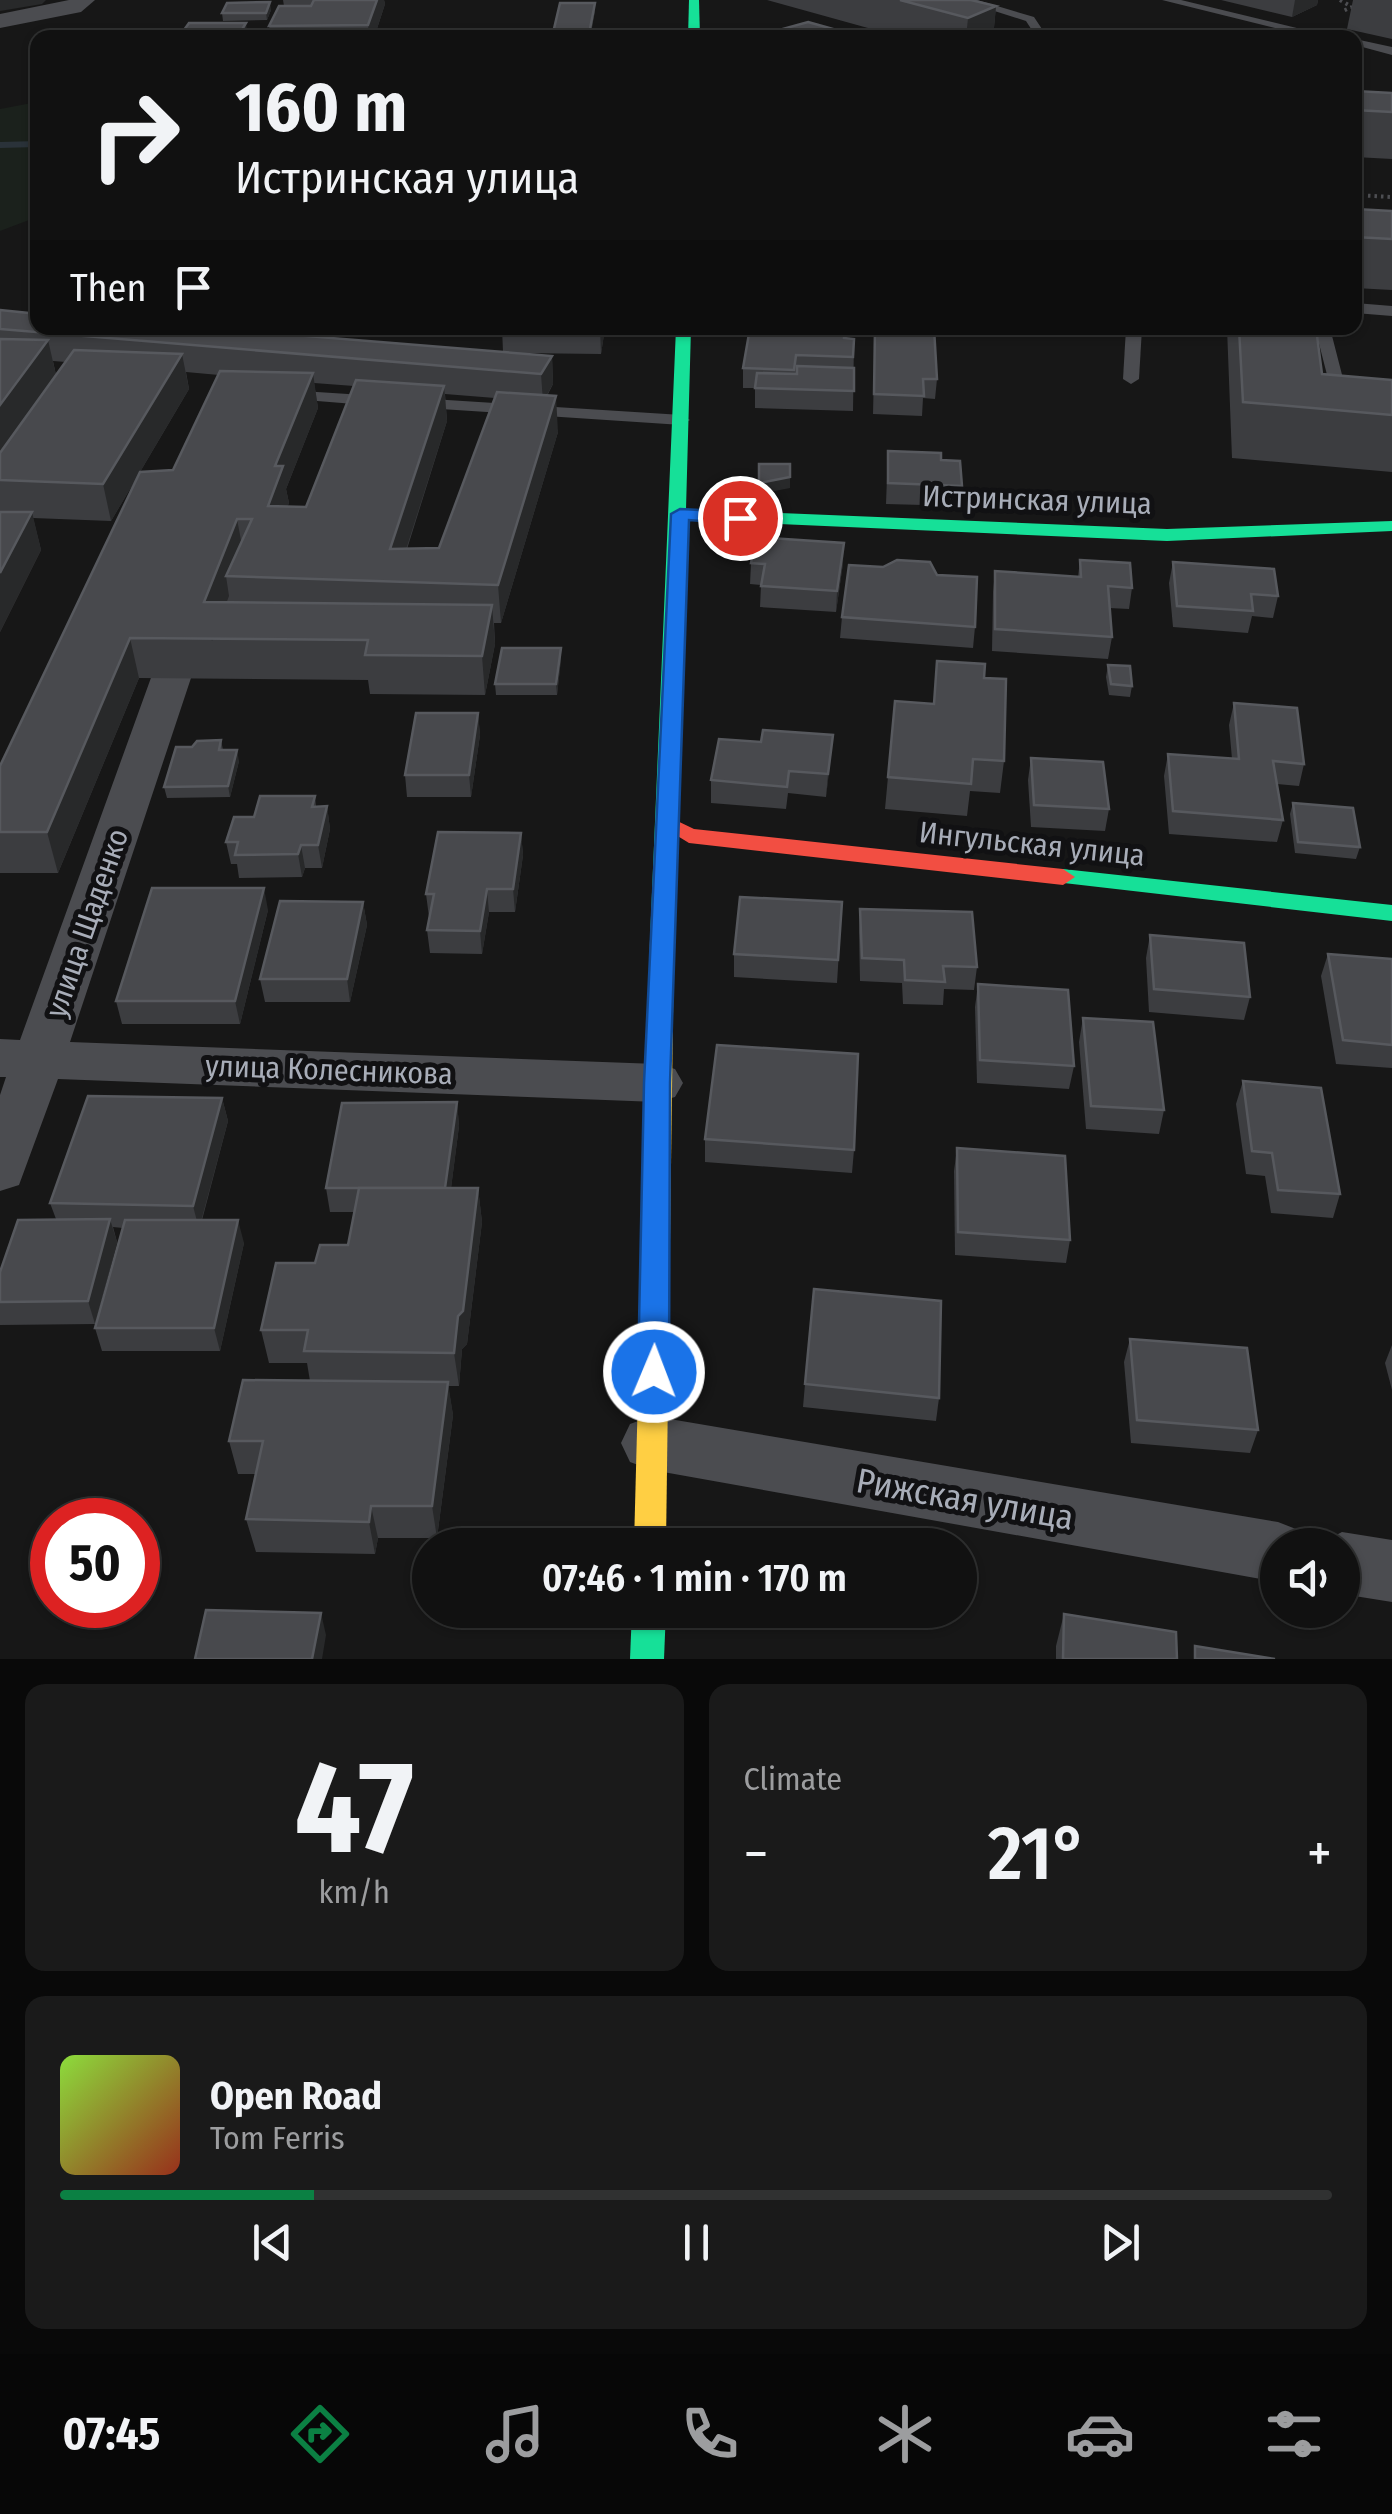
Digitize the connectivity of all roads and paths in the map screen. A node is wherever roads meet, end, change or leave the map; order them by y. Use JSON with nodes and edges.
{"nodes":[{"id":1,"x":84,"y":0,"type":"edge"},
{"id":2,"x":694,"y":0,"type":"edge"},
{"id":3,"x":965,"y":0,"type":"edge"},
{"id":4,"x":1167,"y":0,"type":"edge"},
{"id":5,"x":0,"y":21,"type":"edge"},
{"id":6,"x":694,"y":30,"type":"edge"},
{"id":7,"x":1038,"y":30,"type":"edge"},
{"id":8,"x":1298,"y":30,"type":"edge"},
{"id":9,"x":1362,"y":44,"type":"edge"},
{"id":10,"x":1392,"y":51,"type":"edge"},
{"id":11,"x":1362,"y":195,"type":"edge"},
{"id":12,"x":1392,"y":197,"type":"edge"},
{"id":13,"x":1362,"y":308,"type":"edge"},
{"id":14,"x":1392,"y":310,"type":"edge"},
{"id":15,"x":684,"y":335,"type":"edge"},
{"id":16,"x":1134,"y":335,"type":"edge"},
{"id":17,"x":1324,"y":335,"type":"edge"},
{"id":18,"x":1131,"y":379,"type":"dead end"},
{"id":19,"x":276,"y":394,"type":"edge"},
{"id":20,"x":1392,"y":406,"type":"edge"},
{"id":21,"x":682,"y":420,"type":"junction"},
{"id":22,"x":680,"y":514,"type":"junction"},
{"id":23,"x":1392,"y":526,"type":"edge"},
{"id":24,"x":172,"y":674,"type":"edge"},
{"id":25,"x":668,"y":824,"type":"junction"},
{"id":26,"x":1392,"y":914,"type":"edge"},
{"id":27,"x":21,"y":1058,"type":"edge"},
{"id":28,"x":657,"y":1083,"type":"junction"},
{"id":29,"x":0,"y":1170,"type":"edge"},
{"id":30,"x":652,"y":1444,"type":"junction"},
{"id":31,"x":650,"y":1528,"type":"edge"},
{"id":32,"x":1260,"y":1549,"type":"edge"},
{"id":33,"x":1360,"y":1565,"type":"edge"},
{"id":34,"x":1392,"y":1571,"type":"edge"},
{"id":35,"x":648,"y":1628,"type":"edge"},
{"id":36,"x":648,"y":1659,"type":"edge"}],
"edges":[{"from":1,"to":5,"type":"street"},
{"from":2,"to":6,"type":"main road"},
{"from":3,"to":7,"type":"lane"},
{"from":4,"to":8,"type":"lane"},
{"from":9,"to":10,"type":"lane"},
{"from":11,"to":12,"type":"path"},
{"from":13,"to":14,"type":"lane"},
{"from":15,"to":21,"type":"main road"},
{"from":16,"to":18,"type":"lane"},
{"from":17,"to":20,"type":"lane"},
{"from":19,"to":21,"type":"lane"},
{"from":21,"to":22,"type":"main road"},
{"from":22,"to":23,"type":"main road","name":"Истринская улица"},
{"from":22,"to":25,"type":"main road"},
{"from":24,"to":27,"type":"street","name":"улица Щаденко"},
{"from":25,"to":26,"type":"main road","name":"Ингульская улица"},
{"from":25,"to":28,"type":"main road"},
{"from":27,"to":28,"type":"street","name":"улица Колесникова"},
{"from":27,"to":29,"type":"street","name":"улица Щаденко"},
{"from":28,"to":30,"type":"main road"},
{"from":30,"to":31,"type":"main road"},
{"from":30,"to":32,"type":"street","name":"Рижская улица"},
{"from":33,"to":34,"type":"street"},
{"from":35,"to":36,"type":"main road"}]}
